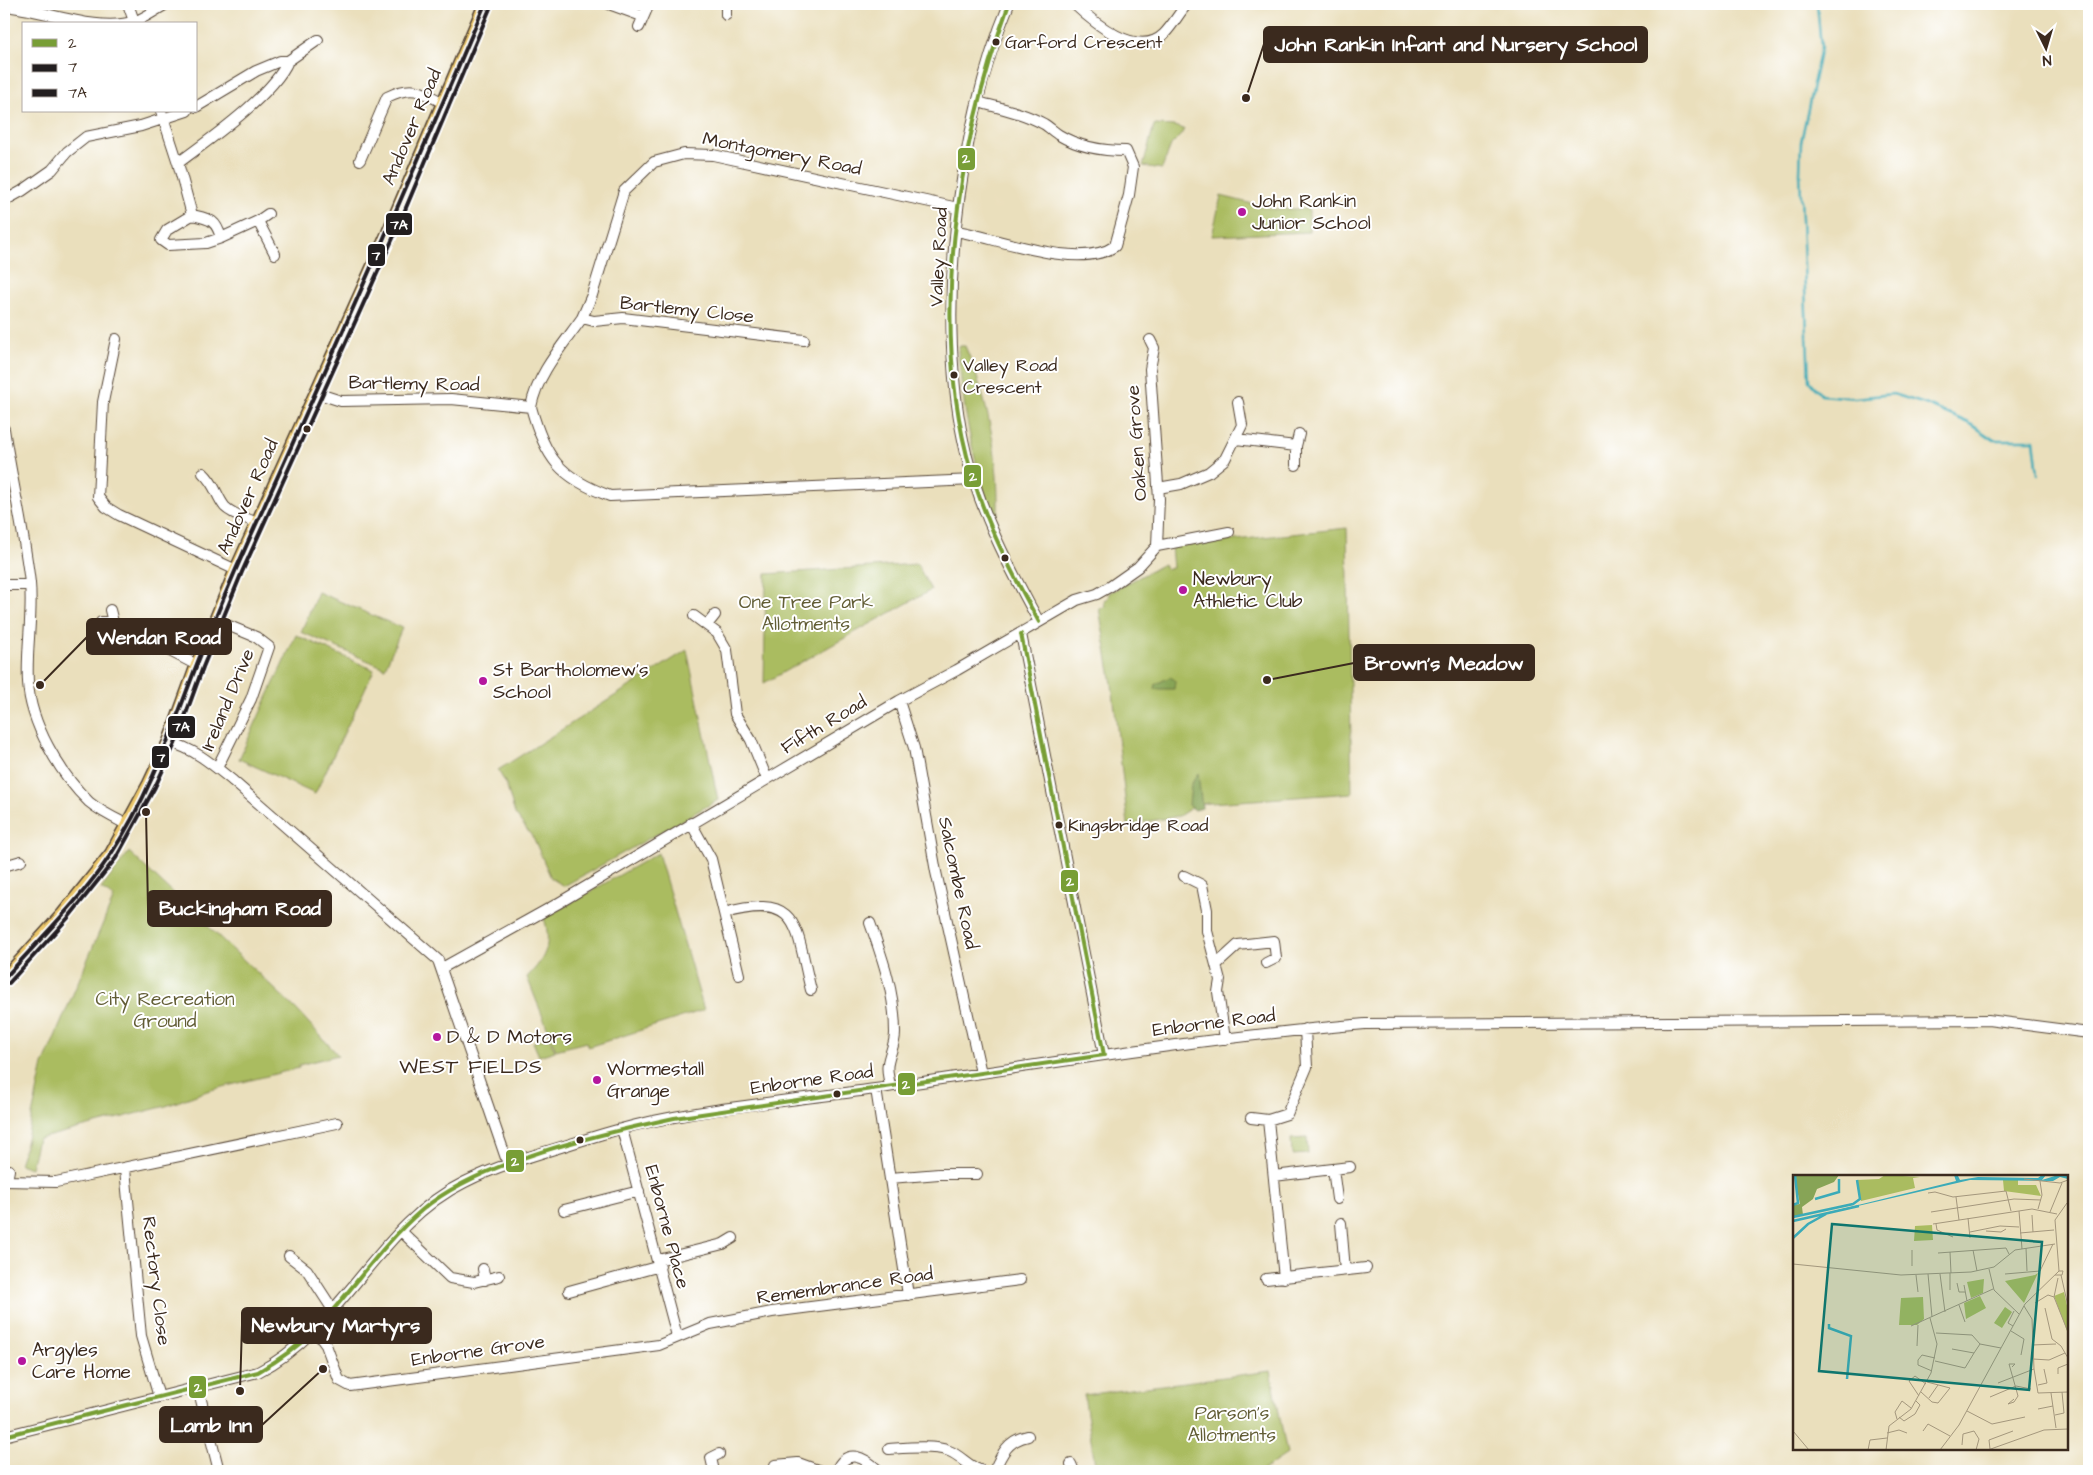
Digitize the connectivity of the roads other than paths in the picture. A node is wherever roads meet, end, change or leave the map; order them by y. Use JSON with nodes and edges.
{"nodes":[{"id":1,"x":128,"y":4,"type":"edge"},
{"id":2,"x":166,"y":4,"type":"edge"},
{"id":3,"x":485,"y":4,"type":"edge"},
{"id":4,"x":608,"y":4,"type":"edge"},
{"id":5,"x":649,"y":4,"type":"edge"},
{"id":6,"x":1009,"y":4,"type":"edge"},
{"id":7,"x":1074,"y":4,"type":"edge"},
{"id":8,"x":1187,"y":4,"type":"edge"},
{"id":9,"x":4,"y":6,"type":"edge"},
{"id":10,"x":642,"y":16,"type":"junction"},
{"id":11,"x":135,"y":22,"type":"edge"},
{"id":12,"x":639,"y":27,"type":"dead end"},
{"id":13,"x":318,"y":40,"type":"dead end"},
{"id":14,"x":288,"y":61,"type":"junction"},
{"id":15,"x":978,"y":102,"type":"junction"},
{"id":16,"x":443,"y":103,"type":"junction"},
{"id":17,"x":198,"y":106,"type":"edge"},
{"id":18,"x":182,"y":112,"type":"edge"},
{"id":19,"x":162,"y":116,"type":"edge"},
{"id":20,"x":360,"y":160,"type":"dead end"},
{"id":21,"x":178,"y":163,"type":"junction"},
{"id":22,"x":4,"y":201,"type":"edge"},
{"id":23,"x":958,"y":208,"type":"junction"},
{"id":24,"x":268,"y":214,"type":"dead end"},
{"id":25,"x":192,"y":215,"type":"junction"},
{"id":26,"x":258,"y":221,"type":"junction"},
{"id":27,"x":957,"y":231,"type":"junction"},
{"id":28,"x":221,"y":238,"type":"junction"},
{"id":29,"x":275,"y":254,"type":"dead end"},
{"id":30,"x":582,"y":318,"type":"junction"},
{"id":31,"x":116,"y":339,"type":"dead end"},
{"id":32,"x":804,"y":340,"type":"dead end"},
{"id":33,"x":1150,"y":340,"type":"dead end"},
{"id":34,"x":316,"y":393,"type":"junction"},
{"id":35,"x":1238,"y":402,"type":"dead end"},
{"id":36,"x":531,"y":407,"type":"junction"},
{"id":37,"x":4,"y":429,"type":"edge"},
{"id":38,"x":1299,"y":434,"type":"dead end"},
{"id":39,"x":1236,"y":439,"type":"junction"},
{"id":40,"x":1296,"y":446,"type":"junction"},
{"id":41,"x":5,"y":448,"type":"edge"},
{"id":42,"x":1296,"y":465,"type":"dead end"},
{"id":43,"x":203,"y":473,"type":"dead end"},
{"id":44,"x":974,"y":480,"type":"junction"},
{"id":45,"x":1158,"y":488,"type":"junction"},
{"id":46,"x":258,"y":523,"type":"junction"},
{"id":47,"x":1229,"y":532,"type":"dead end"},
{"id":48,"x":1157,"y":546,"type":"junction"},
{"id":49,"x":236,"y":570,"type":"junction"},
{"id":50,"x":4,"y":585,"type":"edge"},
{"id":51,"x":30,"y":585,"type":"junction"},
{"id":52,"x":110,"y":610,"type":"dead end"},
{"id":53,"x":715,"y":615,"type":"dead end"},
{"id":54,"x":694,"y":616,"type":"dead end"},
{"id":55,"x":216,"y":620,"type":"junction"},
{"id":56,"x":101,"y":622,"type":"dead end"},
{"id":57,"x":113,"y":622,"type":"junction"},
{"id":58,"x":1039,"y":622,"type":"junction"},
{"id":59,"x":707,"y":625,"type":"junction"},
{"id":60,"x":1020,"y":634,"type":"junction"},
{"id":61,"x":197,"y":665,"type":"junction"},
{"id":62,"x":899,"y":700,"type":"junction"},
{"id":63,"x":170,"y":742,"type":"junction"},
{"id":64,"x":217,"y":768,"type":"junction"},
{"id":65,"x":767,"y":779,"type":"junction"},
{"id":66,"x":691,"y":823,"type":"junction"},
{"id":67,"x":128,"y":825,"type":"junction"},
{"id":68,"x":21,"y":861,"type":"dead end"},
{"id":69,"x":4,"y":866,"type":"edge"},
{"id":70,"x":1184,"y":876,"type":"dead end"},
{"id":71,"x":724,"y":913,"type":"junction"},
{"id":72,"x":870,"y":923,"type":"dead end"},
{"id":73,"x":1266,"y":964,"type":"dead end"},
{"id":74,"x":1216,"y":965,"type":"junction"},
{"id":75,"x":442,"y":968,"type":"junction"},
{"id":76,"x":739,"y":975,"type":"dead end"},
{"id":77,"x":4,"y":979,"type":"edge"},
{"id":78,"x":811,"y":990,"type":"dead end"},
{"id":79,"x":1305,"y":1029,"type":"junction"},
{"id":80,"x":2089,"y":1033,"type":"edge"},
{"id":81,"x":1225,"y":1039,"type":"junction"},
{"id":82,"x":1104,"y":1055,"type":"junction"},
{"id":83,"x":981,"y":1073,"type":"junction"},
{"id":84,"x":890,"y":1086,"type":"junction"},
{"id":85,"x":876,"y":1088,"type":"junction"},
{"id":86,"x":1251,"y":1118,"type":"dead end"},
{"id":87,"x":1268,"y":1120,"type":"junction"},
{"id":88,"x":337,"y":1123,"type":"dead end"},
{"id":89,"x":622,"y":1129,"type":"junction"},
{"id":90,"x":508,"y":1164,"type":"junction"},
{"id":91,"x":1350,"y":1167,"type":"dead end"},
{"id":92,"x":125,"y":1169,"type":"junction"},
{"id":93,"x":1333,"y":1169,"type":"junction"},
{"id":94,"x":9,"y":1170,"type":"dead end"},
{"id":95,"x":977,"y":1174,"type":"dead end"},
{"id":96,"x":1274,"y":1176,"type":"junction"},
{"id":97,"x":890,"y":1178,"type":"junction"},
{"id":98,"x":5,"y":1181,"type":"edge"},
{"id":99,"x":638,"y":1191,"type":"junction"},
{"id":100,"x":1337,"y":1199,"type":"dead end"},
{"id":101,"x":564,"y":1210,"type":"dead end"},
{"id":102,"x":1341,"y":1223,"type":"dead end"},
{"id":103,"x":401,"y":1231,"type":"junction"},
{"id":104,"x":733,"y":1238,"type":"dead end"},
{"id":105,"x":290,"y":1256,"type":"dead end"},
{"id":106,"x":659,"y":1263,"type":"junction"},
{"id":107,"x":1366,"y":1268,"type":"dead end"},
{"id":108,"x":482,"y":1269,"type":"dead end"},
{"id":109,"x":1345,"y":1270,"type":"junction"},
{"id":110,"x":499,"y":1276,"type":"dead end"},
{"id":111,"x":1284,"y":1278,"type":"junction"},
{"id":112,"x":1266,"y":1279,"type":"dead end"},
{"id":113,"x":485,"y":1280,"type":"junction"},
{"id":114,"x":1020,"y":1280,"type":"dead end"},
{"id":115,"x":569,"y":1291,"type":"dead end"},
{"id":116,"x":908,"y":1294,"type":"junction"},
{"id":117,"x":333,"y":1310,"type":"junction"},
{"id":118,"x":315,"y":1330,"type":"junction"},
{"id":119,"x":677,"y":1336,"type":"junction"},
{"id":120,"x":198,"y":1388,"type":"junction"},
{"id":121,"x":154,"y":1399,"type":"junction"},
{"id":122,"x":4,"y":1436,"type":"edge"},
{"id":123,"x":1028,"y":1436,"type":"dead end"},
{"id":124,"x":889,"y":1449,"type":"dead end"},
{"id":125,"x":719,"y":1454,"type":"dead end"},
{"id":126,"x":775,"y":1465,"type":"dead end"},
{"id":127,"x":218,"y":1466,"type":"edge"},
{"id":128,"x":714,"y":1471,"type":"edge"},
{"id":129,"x":820,"y":1471,"type":"edge"},
{"id":130,"x":836,"y":1471,"type":"edge"},
{"id":131,"x":879,"y":1471,"type":"edge"},
{"id":132,"x":983,"y":1471,"type":"edge"},
{"id":133,"x":994,"y":1471,"type":"edge"}],
"edges":[{"from":1,"to":11,"type":"street"},
{"from":2,"to":11,"type":"street"},
{"from":3,"to":16,"type":"main road","name":"Andover Road"},
{"from":4,"to":10,"type":"street"},
{"from":5,"to":10,"type":"street"},
{"from":6,"to":15,"type":"street","name":"Valley Road"},
{"from":7,"to":8,"type":"street"},
{"from":9,"to":11,"type":"street"},
{"from":10,"to":12,"type":"street"},
{"from":13,"to":14,"type":"street"},
{"from":14,"to":17,"type":"street"},
{"from":14,"to":21,"type":"street"},
{"from":15,"to":23,"type":"street","name":"Valley Road"},
{"from":15,"to":27,"type":"street"},
{"from":16,"to":20,"type":"street"},
{"from":16,"to":34,"type":"main road","name":"Andover Road"},
{"from":18,"to":19,"type":"street"},
{"from":19,"to":21,"type":"street"},
{"from":19,"to":22,"type":"street"},
{"from":21,"to":25,"type":"street"},
{"from":23,"to":27,"type":"street","name":"Valley Road"},
{"from":23,"to":30,"type":"street","name":"Montgomery Road"},
{"from":24,"to":26,"type":"street"},
{"from":25,"to":28,"type":"street"},
{"from":25,"to":28,"type":"street"},
{"from":26,"to":28,"type":"street"},
{"from":26,"to":29,"type":"street"},
{"from":27,"to":44,"type":"street","name":"Valley Road"},
{"from":30,"to":32,"type":"street","name":"Bartlemy Close"},
{"from":30,"to":36,"type":"street"},
{"from":31,"to":49,"type":"street"},
{"from":33,"to":45,"type":"street","name":"Oaken Grove"},
{"from":34,"to":36,"type":"street","name":"Bartlemy Road"},
{"from":34,"to":46,"type":"main road","name":"Andover Road"},
{"from":35,"to":39,"type":"street"},
{"from":36,"to":44,"type":"street"},
{"from":37,"to":41,"type":"street"},
{"from":38,"to":40,"type":"street"},
{"from":39,"to":40,"type":"street"},
{"from":39,"to":45,"type":"street"},
{"from":40,"to":42,"type":"street"},
{"from":41,"to":51,"type":"street"},
{"from":43,"to":46,"type":"street"},
{"from":44,"to":58,"type":"street","name":"Valley Road"},
{"from":45,"to":48,"type":"street","name":"Oaken Grove"},
{"from":46,"to":49,"type":"main road","name":"Andover Road"},
{"from":47,"to":48,"type":"street"},
{"from":48,"to":58,"type":"street","name":"Fifth Road"},
{"from":49,"to":55,"type":"main road","name":"Andover Road"},
{"from":50,"to":51,"type":"street"},
{"from":51,"to":67,"type":"street"},
{"from":52,"to":57,"type":"street"},
{"from":53,"to":59,"type":"street"},
{"from":54,"to":59,"type":"street"},
{"from":55,"to":61,"type":"main road","name":"Andover Road"},
{"from":55,"to":64,"type":"street","name":"Ireland Drive"},
{"from":56,"to":57,"type":"street"},
{"from":57,"to":61,"type":"street"},
{"from":58,"to":60,"type":"street","name":"Fifth Road"},
{"from":59,"to":65,"type":"street"},
{"from":60,"to":62,"type":"street","name":"Fifth Road"},
{"from":60,"to":82,"type":"street"},
{"from":61,"to":63,"type":"main road","name":"Andover Road"},
{"from":62,"to":65,"type":"street","name":"Fifth Road"},
{"from":62,"to":83,"type":"street","name":"Salcombe Road"},
{"from":63,"to":64,"type":"street"},
{"from":63,"to":67,"type":"main road","name":"Andover Road"},
{"from":64,"to":75,"type":"street"},
{"from":65,"to":66,"type":"street","name":"Fifth Road"},
{"from":66,"to":71,"type":"street"},
{"from":66,"to":75,"type":"street","name":"Fifth Road"},
{"from":67,"to":77,"type":"main road","name":"Andover Road"},
{"from":68,"to":69,"type":"street"},
{"from":70,"to":74,"type":"street"},
{"from":71,"to":76,"type":"street"},
{"from":71,"to":78,"type":"street"},
{"from":72,"to":84,"type":"street"},
{"from":73,"to":74,"type":"street"},
{"from":74,"to":81,"type":"street"},
{"from":75,"to":90,"type":"street"},
{"from":79,"to":80,"type":"street","name":"Enborne Road"},
{"from":79,"to":81,"type":"street","name":"Enborne Road"},
{"from":79,"to":87,"type":"street"},
{"from":81,"to":82,"type":"street","name":"Enborne Road"},
{"from":82,"to":83,"type":"street","name":"Enborne Road"},
{"from":83,"to":84,"type":"street","name":"Enborne Road"},
{"from":84,"to":85,"type":"street","name":"Enborne Road"},
{"from":85,"to":89,"type":"street","name":"Enborne Road"},
{"from":85,"to":97,"type":"street"},
{"from":86,"to":87,"type":"street"},
{"from":87,"to":96,"type":"street"},
{"from":88,"to":92,"type":"street"},
{"from":89,"to":90,"type":"street","name":"Enborne Road"},
{"from":89,"to":99,"type":"street","name":"Enborne Place"},
{"from":90,"to":103,"type":"street","name":"Enborne Road"},
{"from":91,"to":93,"type":"street"},
{"from":92,"to":98,"type":"street"},
{"from":92,"to":121,"type":"street","name":"Rectory Close"},
{"from":93,"to":96,"type":"street"},
{"from":93,"to":100,"type":"street"},
{"from":94,"to":98,"type":"street"},
{"from":95,"to":97,"type":"street"},
{"from":96,"to":111,"type":"street"},
{"from":97,"to":116,"type":"street"},
{"from":99,"to":101,"type":"street"},
{"from":99,"to":106,"type":"street","name":"Enborne Place"},
{"from":102,"to":109,"type":"street"},
{"from":103,"to":113,"type":"street"},
{"from":103,"to":117,"type":"street","name":"Enborne Road"},
{"from":104,"to":106,"type":"street"},
{"from":105,"to":117,"type":"street"},
{"from":106,"to":115,"type":"street"},
{"from":106,"to":119,"type":"street","name":"Enborne Place"},
{"from":107,"to":109,"type":"street"},
{"from":108,"to":113,"type":"street"},
{"from":109,"to":111,"type":"street"},
{"from":110,"to":113,"type":"street"},
{"from":111,"to":112,"type":"street"},
{"from":114,"to":116,"type":"street","name":"Remembrance Road"},
{"from":116,"to":119,"type":"street","name":"Remembrance Road"},
{"from":117,"to":118,"type":"street","name":"Enborne Road"},
{"from":118,"to":119,"type":"street","name":"Enborne Grove"},
{"from":118,"to":120,"type":"street","name":"Enborne Road"},
{"from":120,"to":121,"type":"street","name":"Enborne Road"},
{"from":120,"to":127,"type":"street"},
{"from":121,"to":122,"type":"street","name":"Enborne Road"},
{"from":123,"to":133,"type":"street"},
{"from":124,"to":132,"type":"street"},
{"from":125,"to":128,"type":"street"},
{"from":126,"to":129,"type":"street"},
{"from":130,"to":131,"type":"street"}]}
